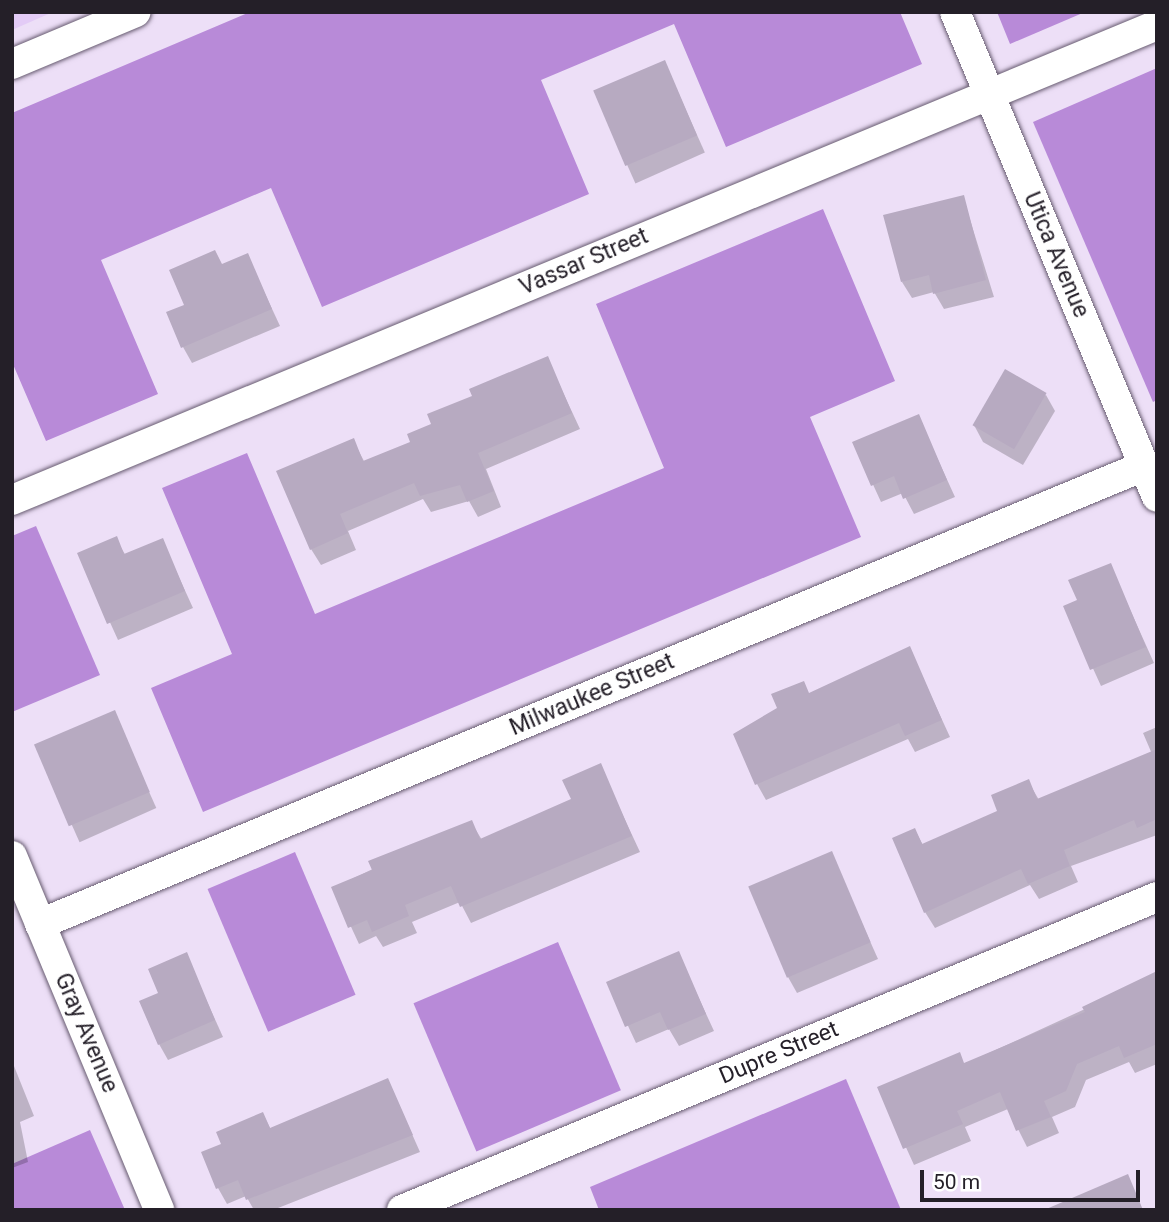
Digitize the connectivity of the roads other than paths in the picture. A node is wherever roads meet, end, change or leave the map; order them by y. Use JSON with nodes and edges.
{"nodes":[{"id":1,"x":136,"y":12,"type":"edge"},
{"id":2,"x":955,"y":12,"type":"edge"},
{"id":3,"x":1157,"y":25,"type":"edge"},
{"id":4,"x":12,"y":64,"type":"edge"},
{"id":5,"x":989,"y":94,"type":"junction"},
{"id":6,"x":1144,"y":466,"type":"junction"},
{"id":7,"x":1157,"y":497,"type":"edge"},
{"id":8,"x":12,"y":500,"type":"edge"},
{"id":9,"x":12,"y":856,"type":"edge"},
{"id":10,"x":1157,"y":897,"type":"edge"},
{"id":11,"x":40,"y":924,"type":"junction"},
{"id":12,"x":159,"y":1210,"type":"edge"},
{"id":13,"x":401,"y":1210,"type":"edge"}],
"edges":[{"from":1,"to":4,"type":"street"},
{"from":2,"to":5,"type":"street","name":"Utica Avenue"},
{"from":3,"to":5,"type":"street","name":"Vassar Street"},
{"from":5,"to":6,"type":"street","name":"Utica Avenue"},
{"from":5,"to":8,"type":"street","name":"Vassar Street"},
{"from":6,"to":7,"type":"street","name":"Utica Avenue"},
{"from":6,"to":11,"type":"street","name":"Milwaukee Street"},
{"from":9,"to":11,"type":"street","name":"Gray Avenue"},
{"from":10,"to":13,"type":"street","name":"Dupre Street"},
{"from":11,"to":12,"type":"street","name":"Gray Avenue"}]}
